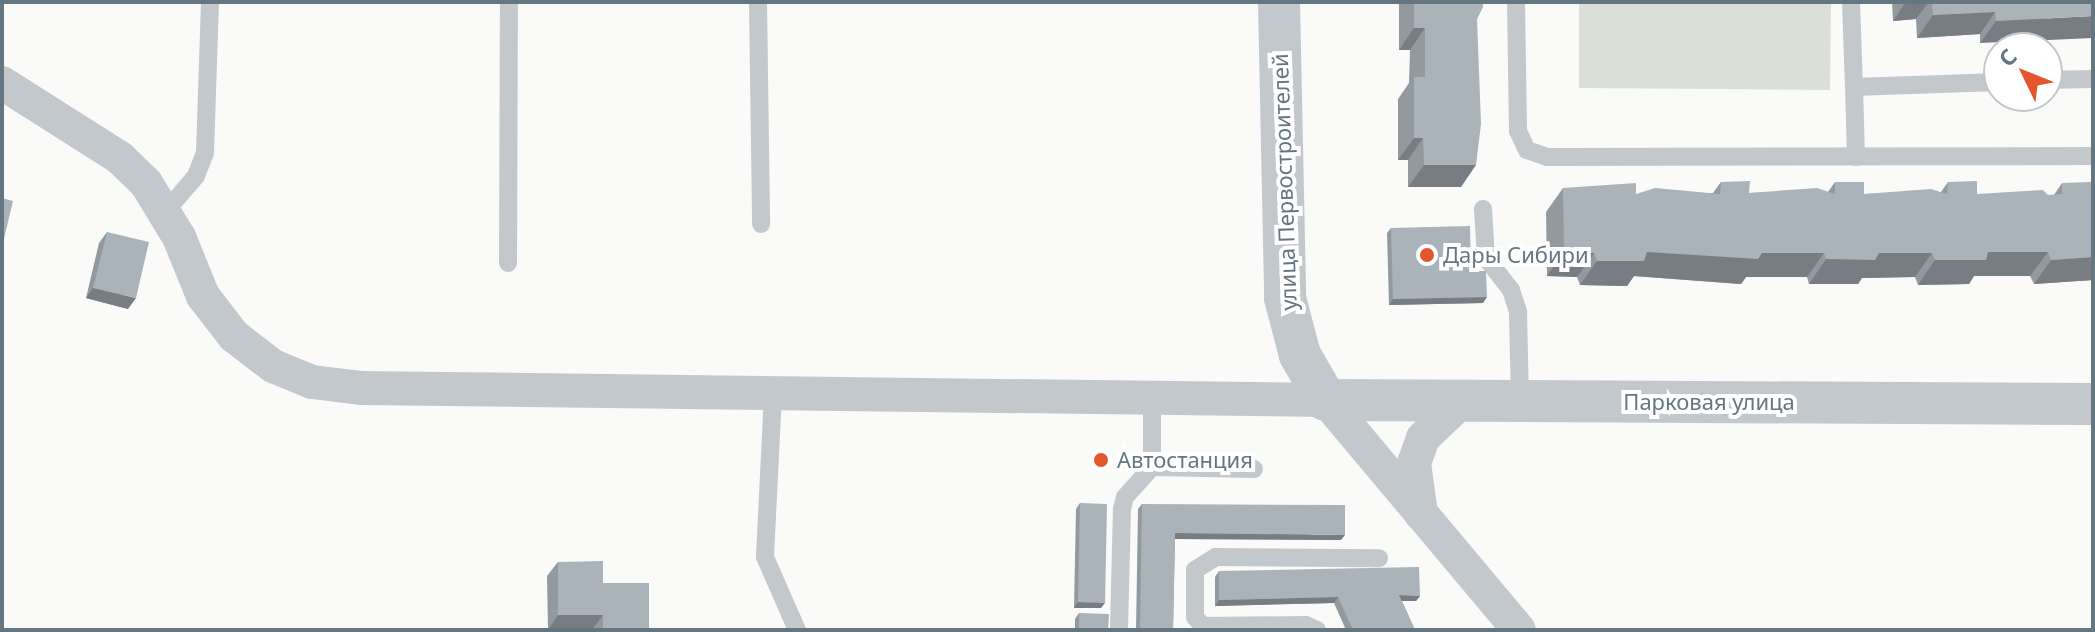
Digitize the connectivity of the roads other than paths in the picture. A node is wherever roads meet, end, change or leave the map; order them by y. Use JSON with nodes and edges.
{"nodes":[{"id":1,"x":210,"y":2,"type":"edge"},
{"id":2,"x":509,"y":2,"type":"edge"},
{"id":3,"x":758,"y":2,"type":"edge"},
{"id":4,"x":1279,"y":2,"type":"edge"},
{"id":5,"x":1516,"y":2,"type":"edge"},
{"id":6,"x":1851,"y":2,"type":"edge"},
{"id":7,"x":2093,"y":79,"type":"edge"},
{"id":8,"x":2063,"y":80,"type":"edge"},
{"id":9,"x":2,"y":83,"type":"edge"},
{"id":10,"x":1983,"y":83,"type":"edge"},
{"id":11,"x":1854,"y":87,"type":"junction"},
{"id":12,"x":2093,"y":156,"type":"edge"},
{"id":13,"x":1856,"y":157,"type":"junction"},
{"id":14,"x":1483,"y":209,"type":"dead end"},
{"id":15,"x":166,"y":211,"type":"junction"},
{"id":16,"x":761,"y":224,"type":"dead end"},
{"id":17,"x":508,"y":263,"type":"dead end"},
{"id":18,"x":773,"y":393,"type":"junction"},
{"id":19,"x":1152,"y":397,"type":"junction"},
{"id":20,"x":1326,"y":400,"type":"junction"},
{"id":21,"x":1461,"y":402,"type":"junction"},
{"id":22,"x":1520,"y":402,"type":"junction"},
{"id":23,"x":2093,"y":404,"type":"edge"},
{"id":24,"x":1152,"y":467,"type":"junction"},
{"id":25,"x":1254,"y":469,"type":"dead end"},
{"id":26,"x":1423,"y":522,"type":"junction"},
{"id":27,"x":1379,"y":558,"type":"dead end"},
{"id":28,"x":797,"y":630,"type":"edge"},
{"id":29,"x":1119,"y":630,"type":"edge"},
{"id":30,"x":1317,"y":630,"type":"edge"},
{"id":31,"x":1519,"y":630,"type":"edge"}],
"edges":[{"from":1,"to":15,"type":"lane"},
{"from":2,"to":17,"type":"lane"},
{"from":3,"to":16,"type":"lane"},
{"from":4,"to":20,"type":"street","name":"улица Первостроителей"},
{"from":5,"to":13,"type":"lane"},
{"from":6,"to":11,"type":"lane"},
{"from":7,"to":8,"type":"lane"},
{"from":9,"to":15,"type":"street"},
{"from":10,"to":11,"type":"lane"},
{"from":11,"to":13,"type":"lane"},
{"from":12,"to":13,"type":"lane"},
{"from":14,"to":22,"type":"lane"},
{"from":15,"to":18,"type":"street"},
{"from":18,"to":19,"type":"street"},
{"from":18,"to":28,"type":"lane"},
{"from":19,"to":20,"type":"street"},
{"from":19,"to":24,"type":"lane"},
{"from":20,"to":21,"type":"street","name":"Парковая улица"},
{"from":20,"to":26,"type":"street"},
{"from":21,"to":22,"type":"street","name":"Парковая улица"},
{"from":21,"to":26,"type":"street"},
{"from":22,"to":23,"type":"street","name":"Парковая улица"},
{"from":24,"to":25,"type":"lane"},
{"from":24,"to":29,"type":"lane"},
{"from":26,"to":31,"type":"street"},
{"from":27,"to":30,"type":"lane"}]}
